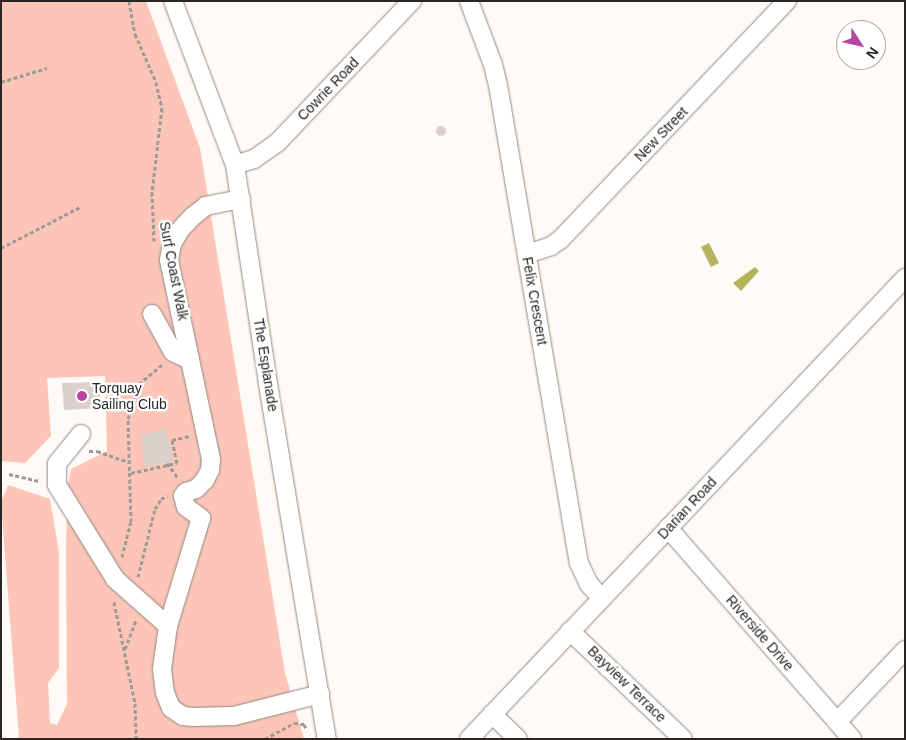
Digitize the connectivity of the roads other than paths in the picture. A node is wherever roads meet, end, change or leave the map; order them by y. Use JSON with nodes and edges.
{"nodes":[{"id":1,"x":173,"y":1,"type":"edge"},
{"id":2,"x":412,"y":1,"type":"edge"},
{"id":3,"x":469,"y":1,"type":"edge"},
{"id":4,"x":786,"y":1,"type":"edge"},
{"id":5,"x":235,"y":165,"type":"junction"},
{"id":6,"x":241,"y":199,"type":"junction"},
{"id":7,"x":527,"y":254,"type":"junction"},
{"id":8,"x":905,"y":278,"type":"edge"},
{"id":9,"x":152,"y":314,"type":"dead end"},
{"id":10,"x":190,"y":360,"type":"junction"},
{"id":11,"x":81,"y":434,"type":"dead end"},
{"id":12,"x":668,"y":528,"type":"junction"},
{"id":13,"x":601,"y":598,"type":"junction"},
{"id":14,"x":168,"y":626,"type":"junction"},
{"id":15,"x":570,"y":631,"type":"junction"},
{"id":16,"x":905,"y":650,"type":"edge"},
{"id":17,"x":320,"y":694,"type":"junction"},
{"id":18,"x":492,"y":714,"type":"junction"},
{"id":19,"x":837,"y":722,"type":"junction"},
{"id":20,"x":327,"y":739,"type":"edge"},
{"id":21,"x":468,"y":739,"type":"edge"},
{"id":22,"x":518,"y":739,"type":"edge"},
{"id":23,"x":682,"y":739,"type":"edge"},
{"id":24,"x":852,"y":739,"type":"edge"}],
"edges":[{"from":1,"to":5,"type":"street","name":"The Esplanade"},
{"from":2,"to":5,"type":"street","name":"Cowrie Road"},
{"from":3,"to":7,"type":"street","name":"Felix Crescent"},
{"from":4,"to":7,"type":"street","name":"New Street"},
{"from":5,"to":6,"type":"street","name":"The Esplanade"},
{"from":6,"to":10,"type":"street"},
{"from":6,"to":17,"type":"street","name":"The Esplanade"},
{"from":7,"to":13,"type":"street","name":"Felix Crescent"},
{"from":8,"to":12,"type":"street","name":"Darian Road"},
{"from":9,"to":10,"type":"street"},
{"from":10,"to":14,"type":"street"},
{"from":11,"to":14,"type":"street"},
{"from":12,"to":13,"type":"street","name":"Darian Road"},
{"from":12,"to":19,"type":"street","name":"Riverside Drive"},
{"from":13,"to":15,"type":"street","name":"Darian Road"},
{"from":14,"to":17,"type":"street"},
{"from":15,"to":18,"type":"street","name":"Darian Road"},
{"from":15,"to":23,"type":"street","name":"Bayview Terrace"},
{"from":16,"to":19,"type":"street"},
{"from":17,"to":20,"type":"street","name":"The Esplanade"},
{"from":18,"to":21,"type":"street","name":"Darian Road"},
{"from":18,"to":22,"type":"street"},
{"from":19,"to":24,"type":"street","name":"Riverside Drive"}]}
